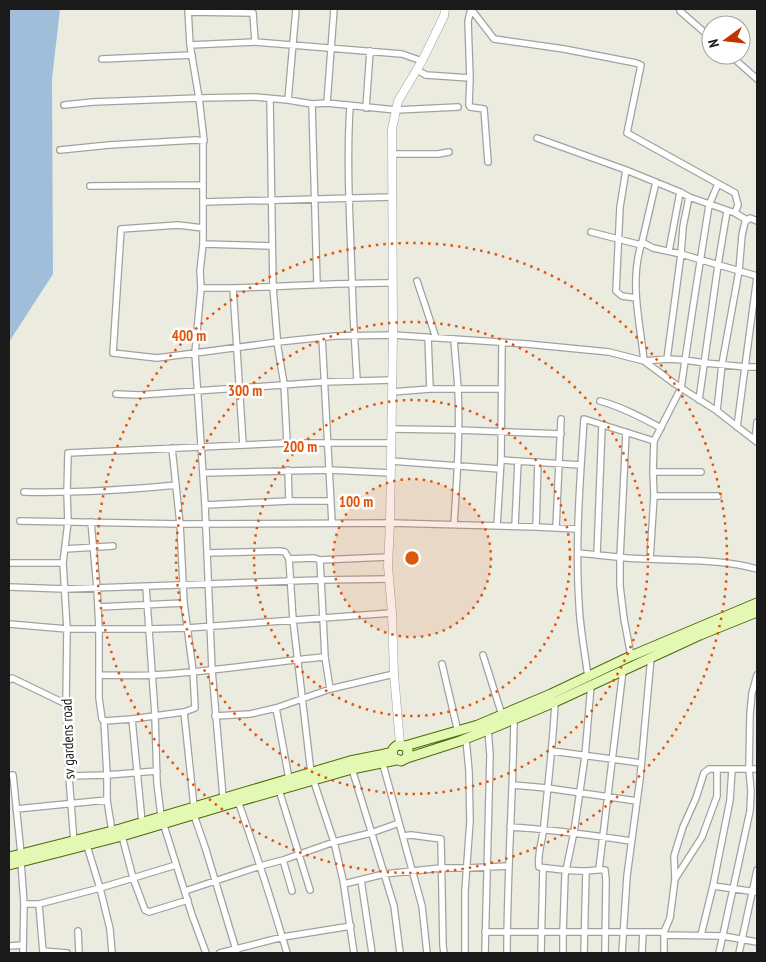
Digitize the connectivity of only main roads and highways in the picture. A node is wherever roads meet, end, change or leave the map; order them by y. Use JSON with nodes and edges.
{"nodes":[{"id":1,"x":757,"y":603,"type":"edge"},
{"id":2,"x":757,"y":612,"type":"edge"},
{"id":3,"x":590,"y":681,"type":"junction"},
{"id":4,"x":403,"y":745,"type":"junction"},
{"id":5,"x":394,"y":756,"type":"junction"},
{"id":6,"x":407,"y":758,"type":"junction"},
{"id":7,"x":381,"y":759,"type":"junction"},
{"id":8,"x":312,"y":776,"type":"junction"},
{"id":9,"x":194,"y":811,"type":"junction"},
{"id":10,"x":162,"y":820,"type":"junction"},
{"id":11,"x":75,"y":844,"type":"junction"},
{"id":12,"x":9,"y":857,"type":"edge"},
{"id":13,"x":21,"y":858,"type":"junction"},
{"id":14,"x":9,"y":865,"type":"edge"}],
"edges":[{"from":1,"to":3,"type":"main road"},
{"from":2,"to":3,"type":"main road"},
{"from":3,"to":4,"type":"main road"},
{"from":3,"to":6,"type":"main road"},
{"from":4,"to":5,"type":"main road"},
{"from":4,"to":6,"type":"main road"},
{"from":5,"to":6,"type":"main road"},
{"from":5,"to":7,"type":"main road"},
{"from":7,"to":8,"type":"main road"},
{"from":7,"to":8,"type":"main road"},
{"from":8,"to":9,"type":"main road"},
{"from":8,"to":9,"type":"main road"},
{"from":9,"to":10,"type":"main road"},
{"from":10,"to":11,"type":"main road"},
{"from":10,"to":11,"type":"main road"},
{"from":11,"to":13,"type":"main road"},
{"from":12,"to":13,"type":"main road"},
{"from":13,"to":14,"type":"main road"}]}
